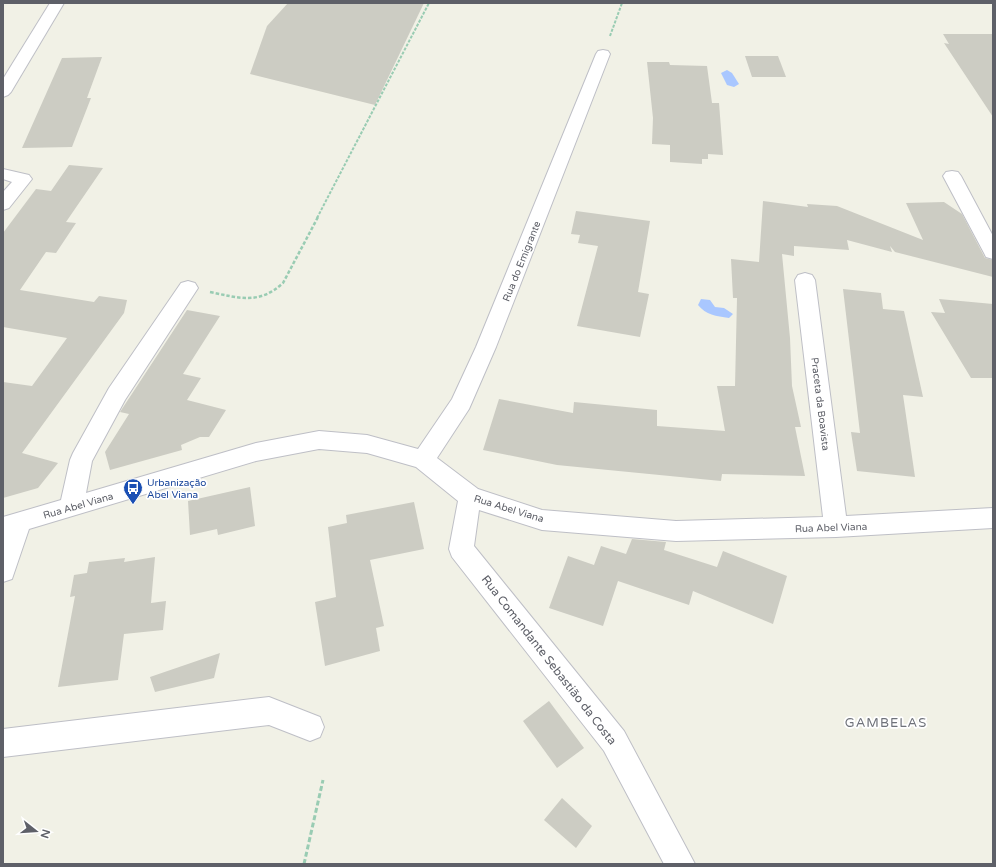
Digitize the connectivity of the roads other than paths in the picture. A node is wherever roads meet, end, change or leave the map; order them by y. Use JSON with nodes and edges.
{"nodes":[{"id":1,"x":57,"y":3,"type":"edge"},
{"id":2,"x":603,"y":54,"type":"road end"},
{"id":3,"x":3,"y":92,"type":"edge"},
{"id":4,"x":3,"y":174,"type":"edge"},
{"id":5,"x":952,"y":176,"type":"dead end"},
{"id":6,"x":3,"y":204,"type":"edge"},
{"id":7,"x":993,"y":253,"type":"edge"},
{"id":8,"x":805,"y":280,"type":"dead end"},
{"id":9,"x":188,"y":288,"type":"road end"},
{"id":10,"x":423,"y":460,"type":"junction"},
{"id":11,"x":470,"y":497,"type":"junction"},
{"id":12,"x":71,"y":507,"type":"junction"},
{"id":13,"x":993,"y":518,"type":"edge"},
{"id":14,"x":11,"y":525,"type":"edge"},
{"id":15,"x":836,"y":527,"type":"junction"},
{"id":16,"x":3,"y":571,"type":"edge"},
{"id":17,"x":310,"y":727,"type":"dead end"},
{"id":18,"x":3,"y":743,"type":"edge"},
{"id":19,"x":680,"y":864,"type":"edge"}],
"edges":[{"from":1,"to":3,"type":"street"},
{"from":2,"to":10,"type":"street","name":"Rua do Emigrante"},
{"from":4,"to":6,"type":"street"},
{"from":5,"to":7,"type":"street"},
{"from":8,"to":15,"type":"street","name":"Praceta da Boavista"},
{"from":9,"to":12,"type":"street"},
{"from":10,"to":11,"type":"street","name":"Rua Abel Viana"},
{"from":10,"to":12,"type":"street","name":"Rua Abel Viana"},
{"from":11,"to":15,"type":"street","name":"Rua Abel Viana"},
{"from":11,"to":19,"type":"street","name":"Rua Comandante Sebastião da Costa"},
{"from":12,"to":14,"type":"street","name":"Rua Abel Viana"},
{"from":13,"to":15,"type":"street","name":"Rua Abel Viana"},
{"from":14,"to":16,"type":"street"},
{"from":17,"to":18,"type":"street"}]}
